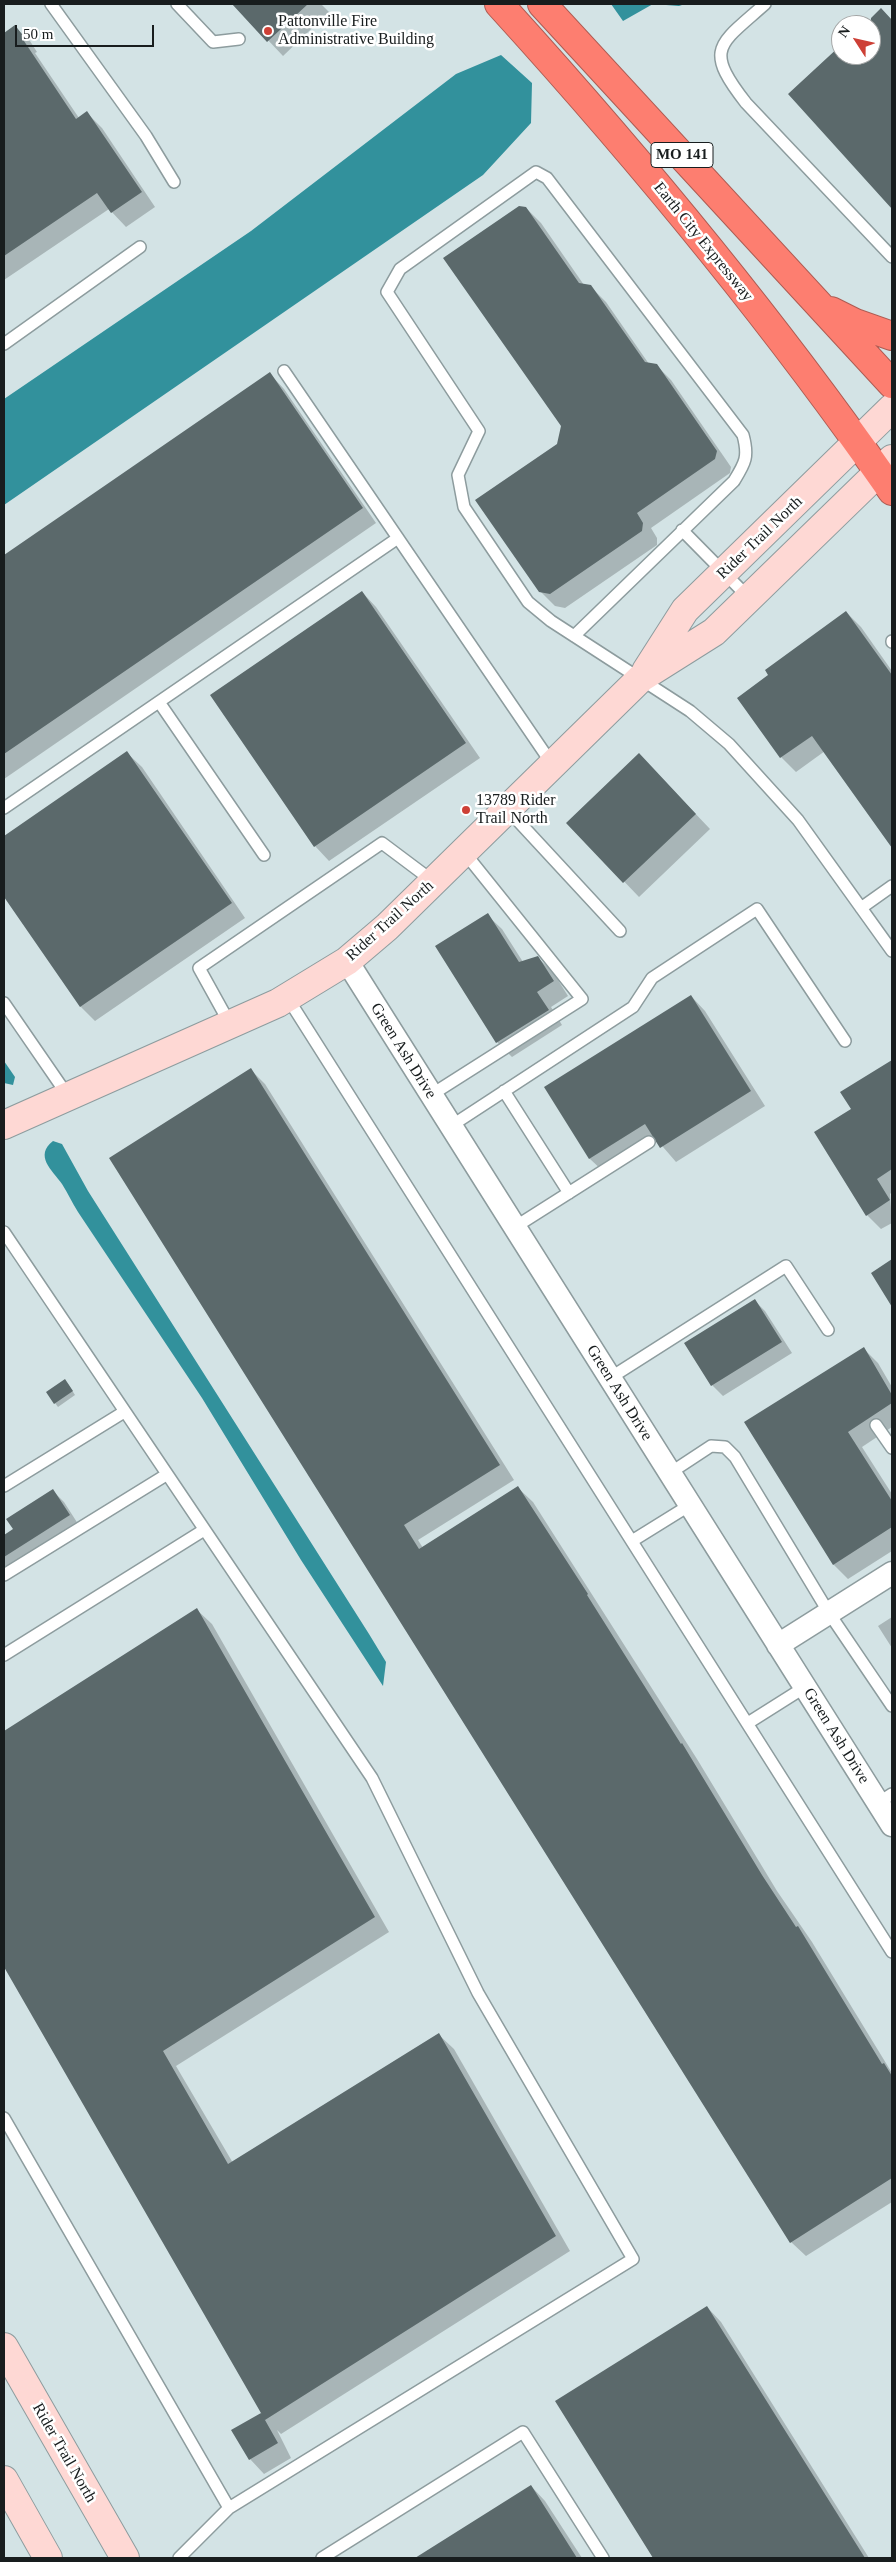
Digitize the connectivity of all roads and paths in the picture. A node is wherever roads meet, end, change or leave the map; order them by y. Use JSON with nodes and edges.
{"nodes":[{"id":1,"x":51,"y":4,"type":"edge"},
{"id":2,"x":177,"y":4,"type":"edge"},
{"id":3,"x":499,"y":4,"type":"edge"},
{"id":4,"x":542,"y":4,"type":"edge"},
{"id":5,"x":765,"y":4,"type":"edge"},
{"id":6,"x":240,"y":39,"type":"dead end"},
{"id":7,"x":174,"y":182,"type":"dead end"},
{"id":8,"x":140,"y":247,"type":"dead end"},
{"id":9,"x":892,"y":257,"type":"edge"},
{"id":10,"x":820,"y":306,"type":"junction"},
{"id":11,"x":892,"y":336,"type":"edge"},
{"id":12,"x":4,"y":344,"type":"edge"},
{"id":13,"x":284,"y":371,"type":"dead end"},
{"id":14,"x":892,"y":384,"type":"edge"},
{"id":15,"x":892,"y":408,"type":"edge"},
{"id":16,"x":857,"y":443,"type":"junction"},
{"id":17,"x":888,"y":474,"type":"edge"},
{"id":18,"x":682,"y":530,"type":"junction"},
{"id":19,"x":398,"y":538,"type":"junction"},
{"id":20,"x":724,"y":573,"type":"junction"},
{"id":21,"x":750,"y":599,"type":"junction"},
{"id":22,"x":574,"y":636,"type":"junction"},
{"id":23,"x":641,"y":678,"type":"junction"},
{"id":24,"x":158,"y":702,"type":"junction"},
{"id":25,"x":552,"y":764,"type":"junction"},
{"id":26,"x":4,"y":808,"type":"edge"},
{"id":27,"x":507,"y":809,"type":"junction"},
{"id":28,"x":464,"y":852,"type":"junction"},
{"id":29,"x":264,"y":855,"type":"dead end"},
{"id":30,"x":434,"y":882,"type":"junction"},
{"id":31,"x":892,"y":886,"type":"edge"},
{"id":32,"x":861,"y":908,"type":"junction"},
{"id":33,"x":620,"y":930,"type":"dead end"},
{"id":34,"x":892,"y":951,"type":"edge"},
{"id":35,"x":347,"y":961,"type":"junction"},
{"id":36,"x":287,"y":997,"type":"junction"},
{"id":37,"x":4,"y":1003,"type":"edge"},
{"id":38,"x":230,"y":1024,"type":"junction"},
{"id":39,"x":845,"y":1041,"type":"dead end"},
{"id":40,"x":504,"y":1091,"type":"junction"},
{"id":41,"x":431,"y":1094,"type":"junction"},
{"id":42,"x":68,"y":1096,"type":"junction"},
{"id":43,"x":4,"y":1125,"type":"edge"},
{"id":44,"x":451,"y":1126,"type":"junction"},
{"id":45,"x":649,"y":1142,"type":"dead end"},
{"id":46,"x":570,"y":1193,"type":"junction"},
{"id":47,"x":515,"y":1227,"type":"junction"},
{"id":48,"x":4,"y":1232,"type":"edge"},
{"id":49,"x":828,"y":1330,"type":"dead end"},
{"id":50,"x":610,"y":1378,"type":"junction"},
{"id":51,"x":124,"y":1412,"type":"junction"},
{"id":52,"x":876,"y":1425,"type":"dead end"},
{"id":53,"x":892,"y":1448,"type":"edge"},
{"id":54,"x":670,"y":1473,"type":"junction"},
{"id":55,"x":166,"y":1475,"type":"junction"},
{"id":56,"x":4,"y":1486,"type":"edge"},
{"id":57,"x":690,"y":1505,"type":"junction"},
{"id":58,"x":204,"y":1530,"type":"junction"},
{"id":59,"x":632,"y":1541,"type":"junction"},
{"id":60,"x":892,"y":1573,"type":"edge"},
{"id":61,"x":4,"y":1575,"type":"edge"},
{"id":62,"x":829,"y":1613,"type":"junction"},
{"id":63,"x":778,"y":1645,"type":"junction"},
{"id":64,"x":4,"y":1655,"type":"edge"},
{"id":65,"x":805,"y":1687,"type":"junction"},
{"id":66,"x":892,"y":1706,"type":"edge"},
{"id":67,"x":748,"y":1723,"type":"junction"},
{"id":68,"x":885,"y":1798,"type":"edge"},
{"id":69,"x":892,"y":1825,"type":"edge"},
{"id":70,"x":892,"y":1952,"type":"edge"},
{"id":71,"x":4,"y":2118,"type":"edge"},
{"id":72,"x":4,"y":2347,"type":"edge"},
{"id":73,"x":4,"y":2480,"type":"edge"},
{"id":74,"x":230,"y":2508,"type":"junction"},
{"id":75,"x":48,"y":2558,"type":"edge"},
{"id":76,"x":124,"y":2558,"type":"edge"},
{"id":77,"x":179,"y":2558,"type":"edge"},
{"id":78,"x":322,"y":2558,"type":"edge"},
{"id":79,"x":603,"y":2558,"type":"edge"}],
"edges":[{"from":1,"to":7,"type":"lane"},
{"from":2,"to":6,"type":"lane"},
{"from":3,"to":16,"type":"highway","name":"Earth City Expressway","number":"MO 141"},
{"from":4,"to":10,"type":"highway","number":"MO 141"},
{"from":5,"to":9,"type":"lane"},
{"from":8,"to":12,"type":"lane"},
{"from":10,"to":11,"type":"highway"},
{"from":10,"to":14,"type":"highway","number":"MO 141"},
{"from":13,"to":19,"type":"lane"},
{"from":15,"to":16,"type":"street","name":"Rider Trail North"},
{"from":16,"to":17,"type":"highway","name":"Earth City Expressway","number":"MO 141"},
{"from":16,"to":20,"type":"street","name":"Rider Trail North"},
{"from":17,"to":21,"type":"street","name":"Rider Trail North"},
{"from":18,"to":20,"type":"lane"},
{"from":18,"to":22,"type":"lane"},
{"from":18,"to":22,"type":"lane"},
{"from":19,"to":24,"type":"lane"},
{"from":19,"to":25,"type":"lane"},
{"from":20,"to":21,"type":"lane"},
{"from":20,"to":23,"type":"street","name":"Rider Trail North"},
{"from":21,"to":23,"type":"street","name":"Rider Trail North"},
{"from":22,"to":23,"type":"lane"},
{"from":23,"to":25,"type":"street","name":"Rider Trail North"},
{"from":23,"to":32,"type":"lane"},
{"from":24,"to":26,"type":"lane"},
{"from":24,"to":29,"type":"lane"},
{"from":25,"to":27,"type":"street","name":"Rider Trail North"},
{"from":27,"to":28,"type":"street","name":"Rider Trail North"},
{"from":27,"to":33,"type":"lane"},
{"from":28,"to":30,"type":"street","name":"Rider Trail North"},
{"from":28,"to":41,"type":"lane"},
{"from":30,"to":35,"type":"street","name":"Rider Trail North"},
{"from":30,"to":38,"type":"lane"},
{"from":31,"to":32,"type":"lane"},
{"from":32,"to":34,"type":"lane"},
{"from":35,"to":36,"type":"street","name":"Rider Trail North"},
{"from":35,"to":41,"type":"street","name":"Green Ash Drive"},
{"from":36,"to":38,"type":"street","name":"Rider Trail North"},
{"from":36,"to":59,"type":"lane"},
{"from":37,"to":42,"type":"lane"},
{"from":38,"to":42,"type":"street","name":"Rider Trail North"},
{"from":39,"to":40,"type":"lane"},
{"from":40,"to":44,"type":"lane"},
{"from":40,"to":46,"type":"lane"},
{"from":41,"to":44,"type":"street","name":"Green Ash Drive"},
{"from":42,"to":43,"type":"street","name":"Rider Trail North"},
{"from":44,"to":47,"type":"street","name":"Green Ash Drive"},
{"from":45,"to":46,"type":"lane"},
{"from":46,"to":47,"type":"lane"},
{"from":47,"to":50,"type":"street","name":"Green Ash Drive"},
{"from":48,"to":51,"type":"lane"},
{"from":49,"to":50,"type":"lane"},
{"from":50,"to":54,"type":"street","name":"Green Ash Drive"},
{"from":51,"to":55,"type":"lane"},
{"from":51,"to":56,"type":"lane"},
{"from":52,"to":53,"type":"lane"},
{"from":54,"to":57,"type":"street","name":"Green Ash Drive"},
{"from":54,"to":62,"type":"lane"},
{"from":55,"to":58,"type":"lane"},
{"from":55,"to":61,"type":"lane"},
{"from":57,"to":59,"type":"lane"},
{"from":57,"to":63,"type":"street","name":"Green Ash Drive"},
{"from":58,"to":64,"type":"lane"},
{"from":58,"to":74,"type":"lane"},
{"from":59,"to":67,"type":"lane"},
{"from":60,"to":62,"type":"street"},
{"from":62,"to":63,"type":"street"},
{"from":62,"to":66,"type":"lane"},
{"from":63,"to":65,"type":"street","name":"Green Ash Drive"},
{"from":65,"to":67,"type":"lane"},
{"from":65,"to":68,"type":"street","name":"Green Ash Drive"},
{"from":67,"to":70,"type":"lane"},
{"from":68,"to":69,"type":"street","name":"Green Ash Drive"},
{"from":71,"to":74,"type":"lane"},
{"from":72,"to":76,"type":"street","name":"Rider Trail North"},
{"from":73,"to":75,"type":"street"},
{"from":74,"to":77,"type":"lane"},
{"from":78,"to":79,"type":"lane"}]}
